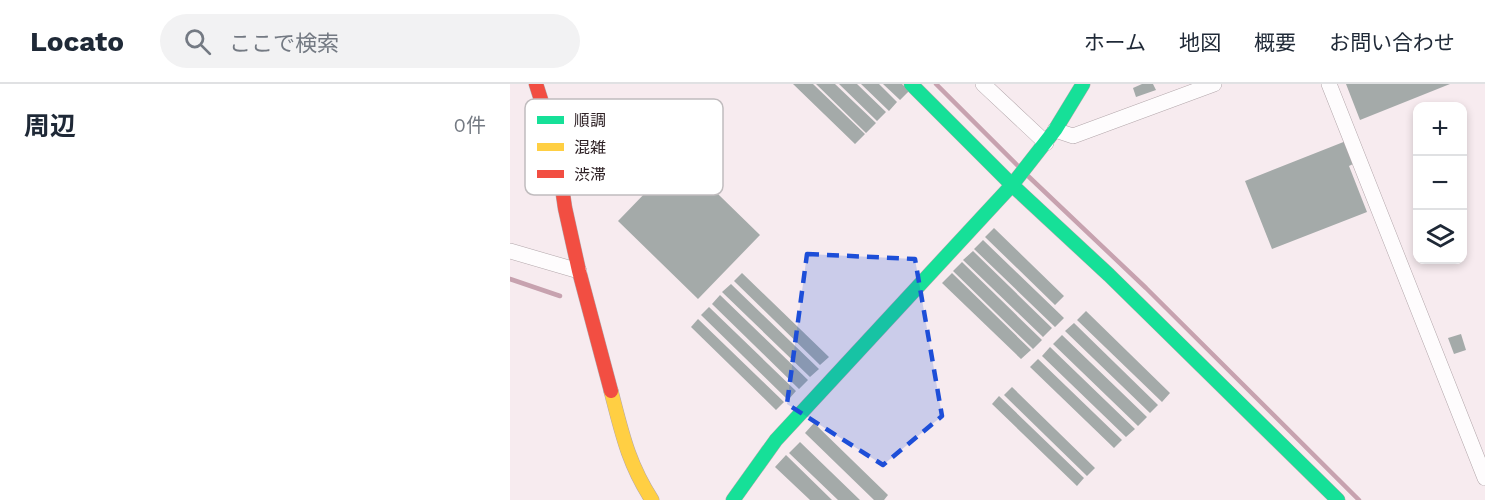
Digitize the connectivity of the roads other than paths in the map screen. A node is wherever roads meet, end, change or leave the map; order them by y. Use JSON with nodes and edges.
{"nodes":[{"id":1,"x":536,"y":84,"type":"edge"},
{"id":2,"x":911,"y":84,"type":"edge"},
{"id":3,"x":983,"y":84,"type":"edge"},
{"id":4,"x":1083,"y":84,"type":"edge"},
{"id":5,"x":1214,"y":84,"type":"edge"},
{"id":6,"x":1329,"y":84,"type":"edge"},
{"id":7,"x":541,"y":99,"type":"edge"},
{"id":8,"x":1055,"y":130,"type":"junction"},
{"id":9,"x":1044,"y":146,"type":"junction"},
{"id":10,"x":1012,"y":185,"type":"junction"},
{"id":11,"x":563,"y":195,"type":"edge"},
{"id":12,"x":510,"y":251,"type":"edge"},
{"id":13,"x":579,"y":271,"type":"junction"},
{"id":14,"x":1485,"y":478,"type":"edge"},
{"id":15,"x":652,"y":500,"type":"edge"},
{"id":16,"x":733,"y":500,"type":"edge"},
{"id":17,"x":1338,"y":500,"type":"edge"}],
"edges":[{"from":1,"to":7,"type":"street"},
{"from":2,"to":10,"type":"street"},
{"from":3,"to":9,"type":"street"},
{"from":4,"to":8,"type":"street"},
{"from":5,"to":8,"type":"street"},
{"from":6,"to":14,"type":"street"},
{"from":8,"to":9,"type":"street"},
{"from":9,"to":10,"type":"street"},
{"from":10,"to":16,"type":"street"},
{"from":10,"to":17,"type":"street"},
{"from":11,"to":13,"type":"street"},
{"from":12,"to":13,"type":"street"},
{"from":13,"to":15,"type":"street"}]}
